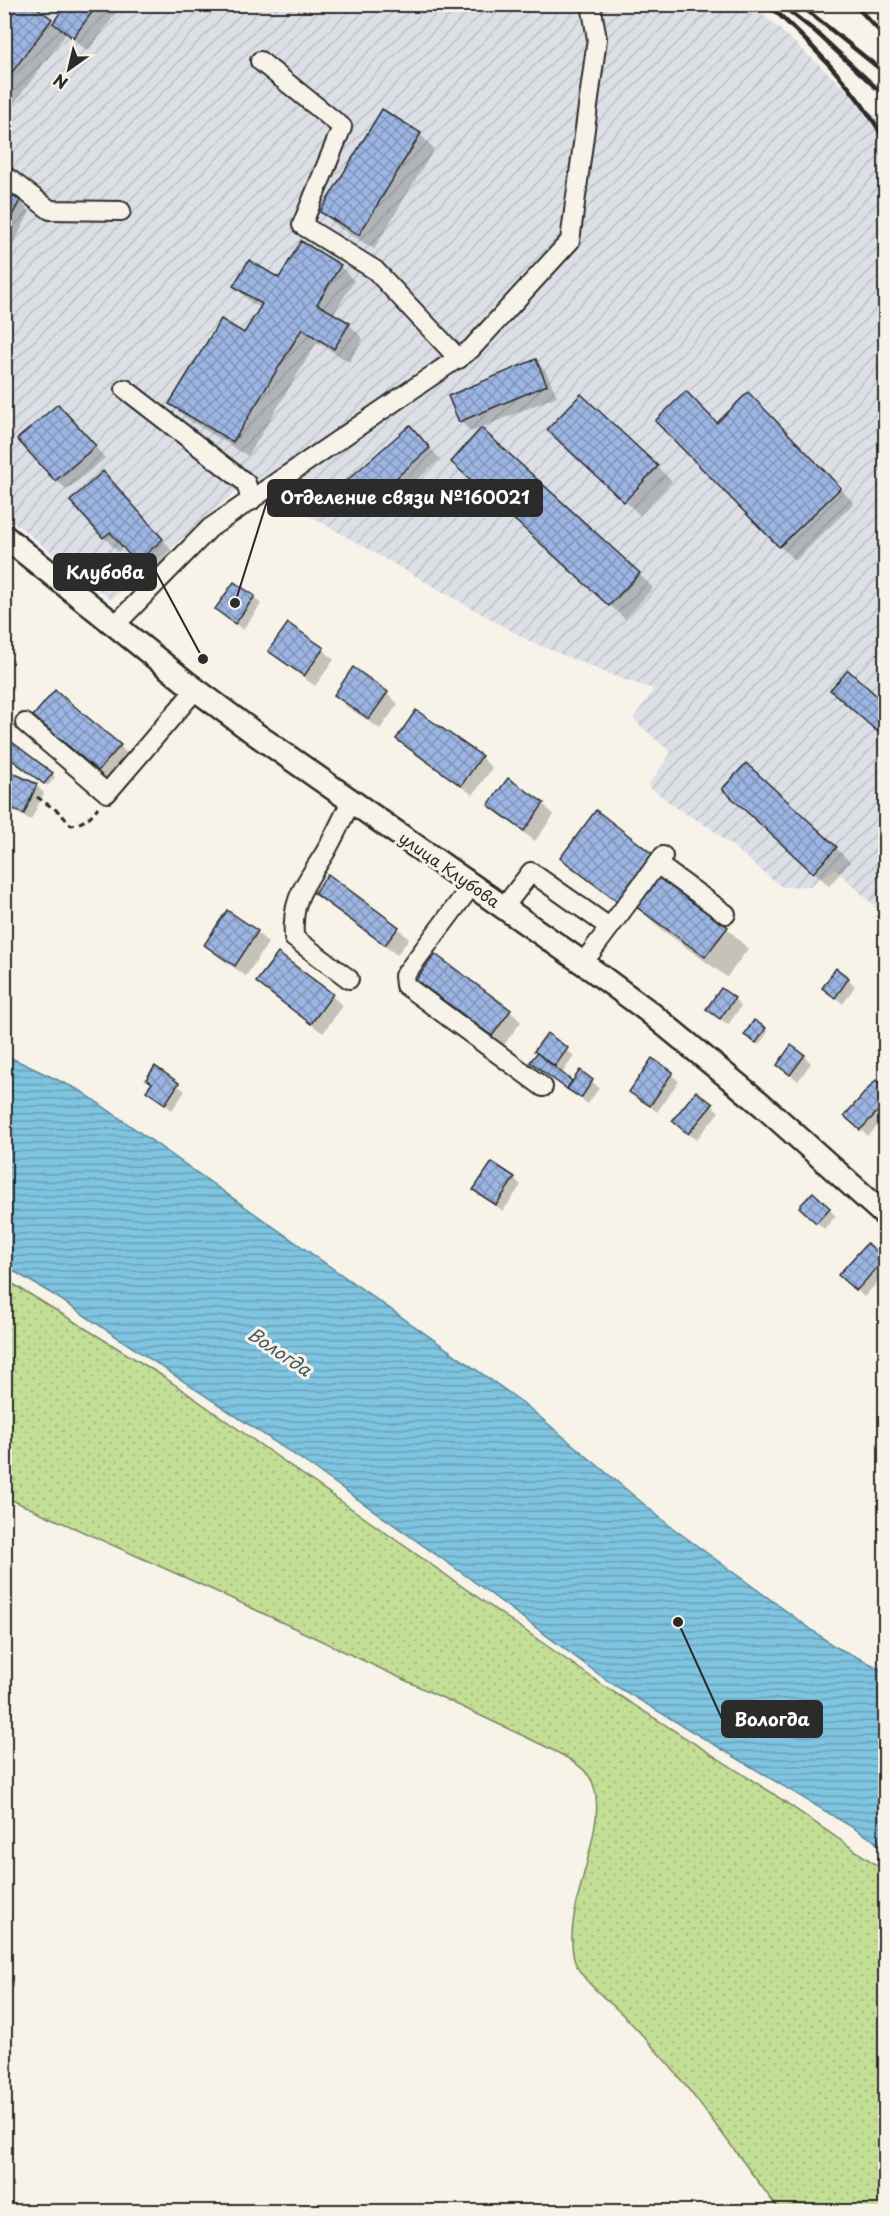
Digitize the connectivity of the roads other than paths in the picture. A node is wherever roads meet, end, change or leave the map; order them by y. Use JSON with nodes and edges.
{"nodes":[{"id":1,"x":591,"y":4,"type":"edge"},
{"id":2,"x":260,"y":61,"type":"dead end"},
{"id":3,"x":4,"y":175,"type":"edge"},
{"id":4,"x":121,"y":211,"type":"dead end"},
{"id":5,"x":459,"y":359,"type":"junction"},
{"id":6,"x":125,"y":389,"type":"dead end"},
{"id":7,"x":251,"y":501,"type":"junction"},
{"id":8,"x":4,"y":536,"type":"edge"},
{"id":9,"x":115,"y":625,"type":"junction"},
{"id":10,"x":196,"y":689,"type":"junction"},
{"id":11,"x":25,"y":723,"type":"dead end"},
{"id":12,"x":352,"y":800,"type":"junction"},
{"id":13,"x":472,"y":885,"type":"junction"},
{"id":14,"x":504,"y":907,"type":"junction"},
{"id":15,"x":726,"y":914,"type":"dead end"},
{"id":16,"x":609,"y":927,"type":"junction"},
{"id":17,"x":583,"y":963,"type":"junction"},
{"id":18,"x":349,"y":979,"type":"dead end"},
{"id":19,"x":543,"y":1087,"type":"dead end"},
{"id":20,"x":885,"y":1216,"type":"edge"}],
"edges":[{"from":1,"to":5,"type":"lane"},
{"from":2,"to":5,"type":"lane"},
{"from":3,"to":4,"type":"lane"},
{"from":5,"to":7,"type":"lane"},
{"from":6,"to":7,"type":"lane"},
{"from":7,"to":9,"type":"lane"},
{"from":8,"to":9,"type":"main road","name":"улица Клубова"},
{"from":9,"to":10,"type":"main road","name":"улица Клубова"},
{"from":10,"to":11,"type":"lane"},
{"from":10,"to":12,"type":"main road","name":"улица Клубова"},
{"from":12,"to":13,"type":"main road","name":"улица Клубова"},
{"from":12,"to":18,"type":"lane"},
{"from":13,"to":14,"type":"main road","name":"улица Клубова"},
{"from":13,"to":19,"type":"lane"},
{"from":14,"to":16,"type":"lane"},
{"from":14,"to":17,"type":"main road","name":"улица Клубова"},
{"from":15,"to":16,"type":"lane"},
{"from":16,"to":17,"type":"lane"},
{"from":17,"to":20,"type":"main road","name":"улица Клубова"}]}
